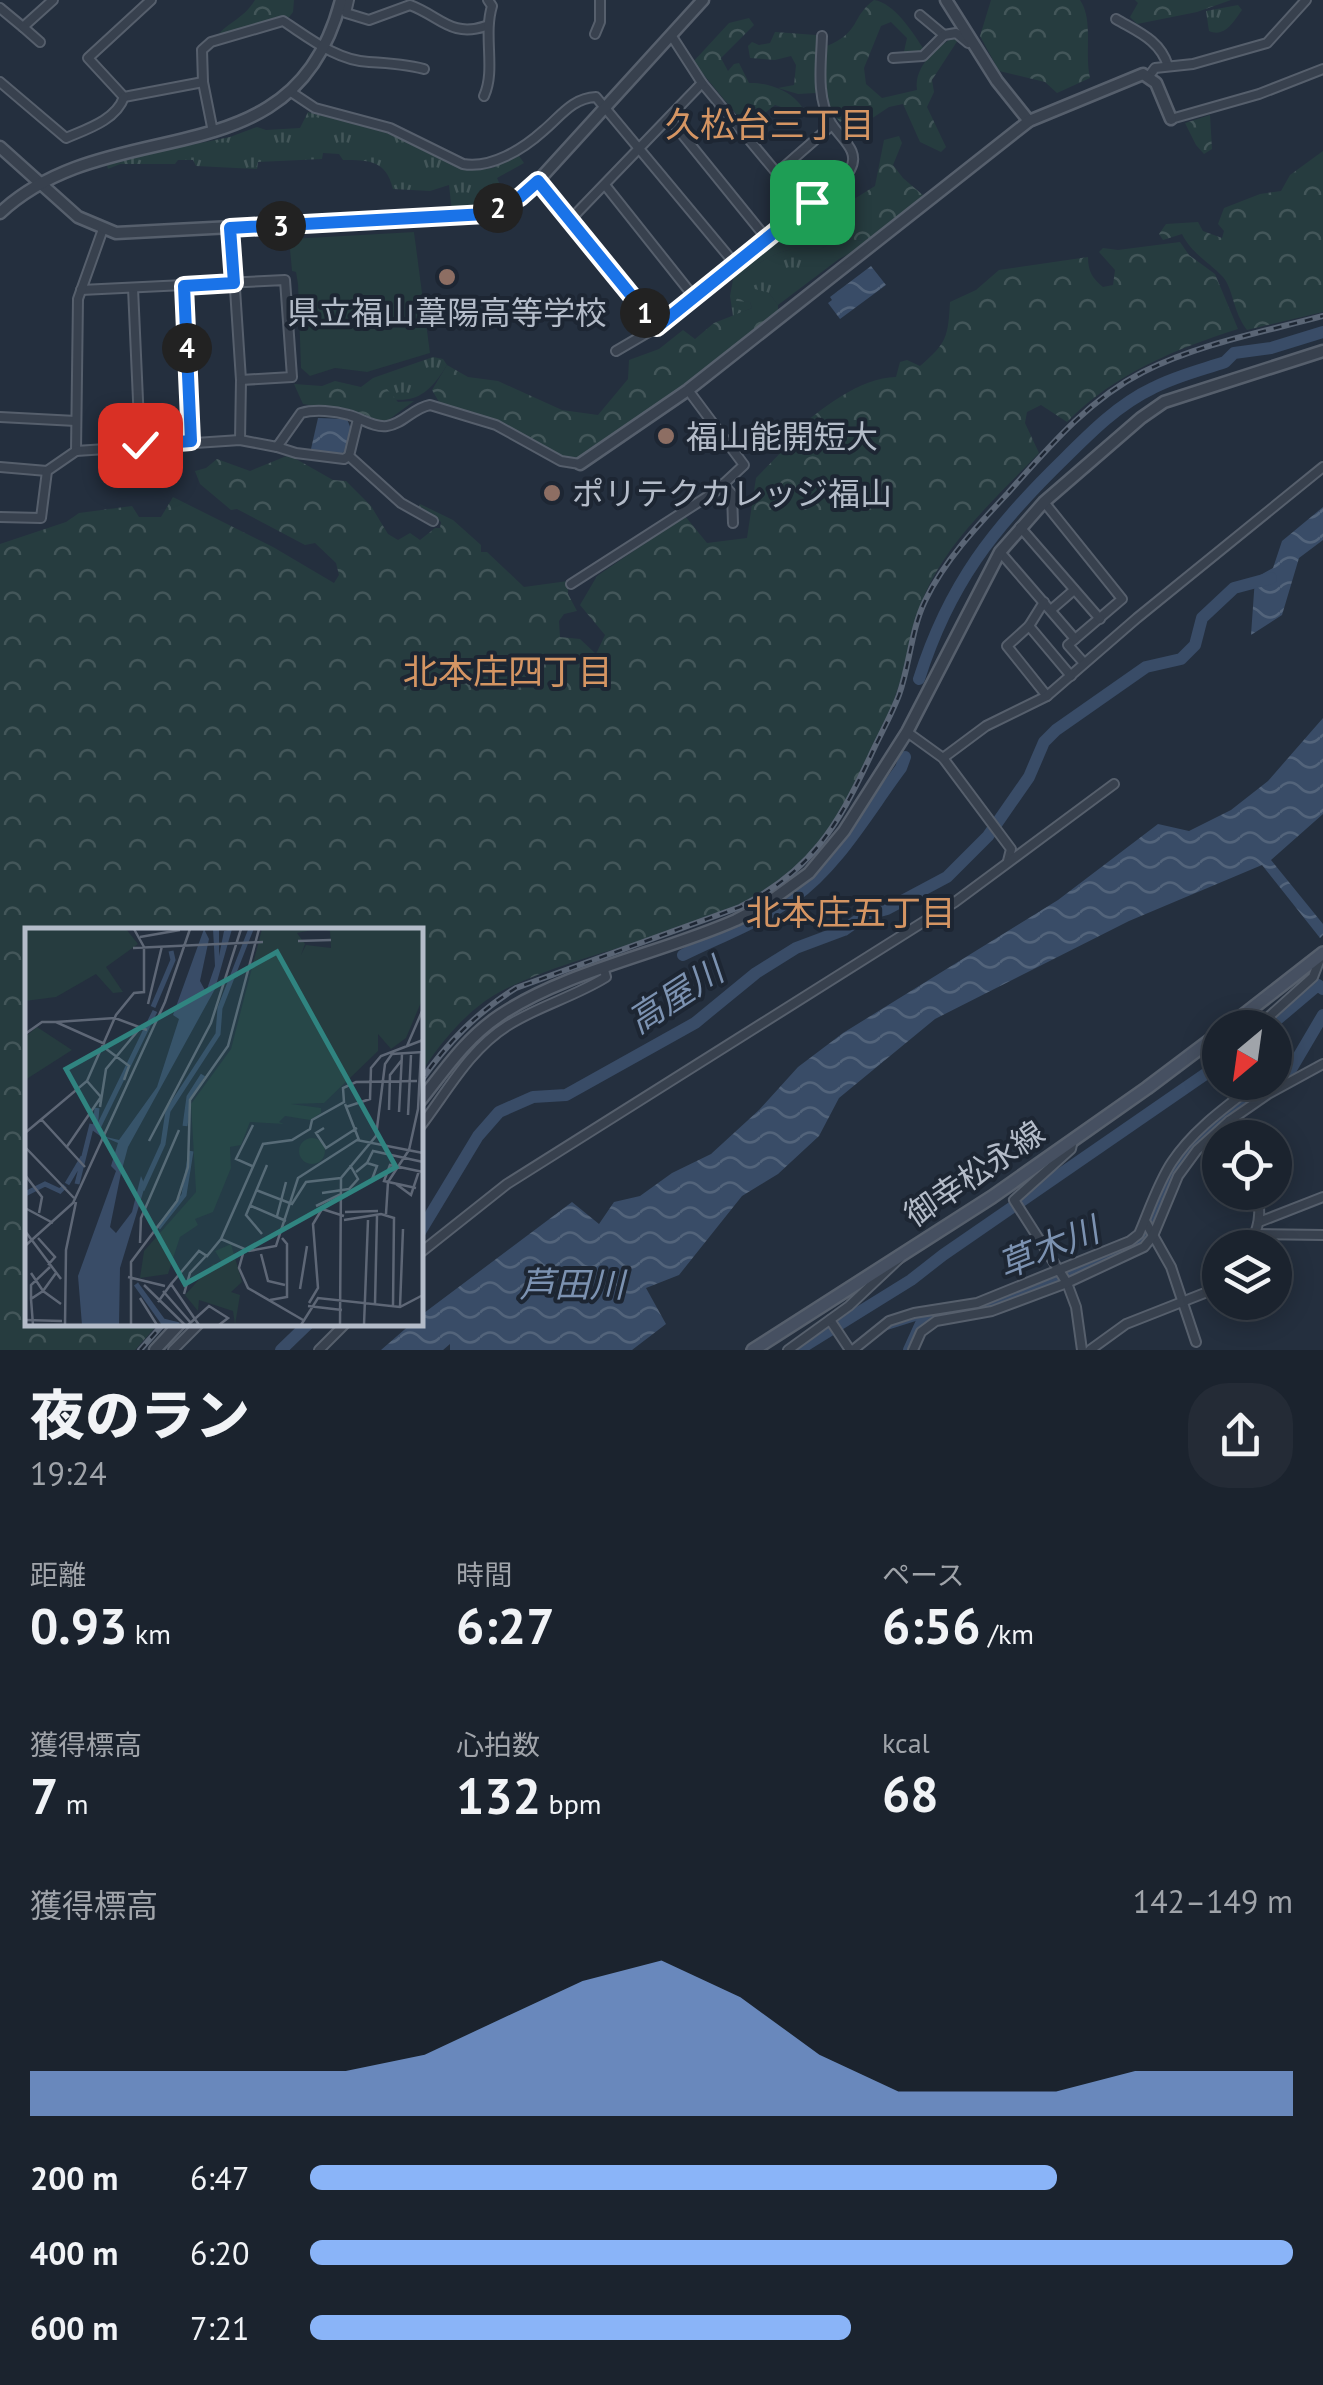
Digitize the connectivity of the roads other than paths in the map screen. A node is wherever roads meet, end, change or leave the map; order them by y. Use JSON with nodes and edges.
{"nodes":[{"id":1,"x":53,"y":0,"type":"edge"},
{"id":2,"x":150,"y":0,"type":"edge"},
{"id":3,"x":341,"y":0,"type":"edge"},
{"id":4,"x":350,"y":0,"type":"edge"},
{"id":5,"x":488,"y":0,"type":"edge"},
{"id":6,"x":600,"y":0,"type":"edge"},
{"id":7,"x":702,"y":0,"type":"edge"},
{"id":8,"x":1306,"y":0,"type":"edge"},
{"id":9,"x":949,"y":1,"type":"edge"},
{"id":10,"x":0,"y":8,"type":"edge"},
{"id":11,"x":920,"y":15,"type":"dead end"},
{"id":12,"x":1116,"y":19,"type":"dead end"},
{"id":13,"x":486,"y":26,"type":"junction"},
{"id":14,"x":24,"y":28,"type":"junction"},
{"id":15,"x":596,"y":34,"type":"dead end"},
{"id":16,"x":670,"y":35,"type":"junction"},
{"id":17,"x":944,"y":35,"type":"junction"},
{"id":18,"x":822,"y":36,"type":"dead end"},
{"id":19,"x":40,"y":42,"type":"dead end"},
{"id":20,"x":324,"y":48,"type":"junction"},
{"id":21,"x":978,"y":51,"type":"junction"},
{"id":22,"x":894,"y":58,"type":"dead end"},
{"id":23,"x":1168,"y":66,"type":"junction"},
{"id":24,"x":424,"y":69,"type":"dead end"},
{"id":25,"x":1323,"y":69,"type":"edge"},
{"id":26,"x":1149,"y":76,"type":"junction"},
{"id":27,"x":0,"y":82,"type":"edge"},
{"id":28,"x":203,"y":82,"type":"junction"},
{"id":29,"x":702,"y":82,"type":"junction"},
{"id":30,"x":291,"y":92,"type":"junction"},
{"id":31,"x":484,"y":96,"type":"dead end"},
{"id":32,"x":124,"y":97,"type":"junction"},
{"id":33,"x":604,"y":106,"type":"junction"},
{"id":34,"x":669,"y":118,"type":"junction"},
{"id":35,"x":1172,"y":119,"type":"joint"},
{"id":36,"x":1029,"y":121,"type":"junction"},
{"id":37,"x":832,"y":126,"type":"junction"},
{"id":38,"x":213,"y":132,"type":"junction"},
{"id":39,"x":0,"y":148,"type":"edge"},
{"id":40,"x":640,"y":149,"type":"junction"},
{"id":41,"x":778,"y":173,"type":"junction"},
{"id":42,"x":538,"y":181,"type":"junction"},
{"id":43,"x":40,"y":182,"type":"junction"},
{"id":44,"x":605,"y":185,"type":"junction"},
{"id":45,"x":805,"y":208,"type":"junction"},
{"id":46,"x":0,"y":212,"type":"edge"},
{"id":47,"x":570,"y":220,"type":"junction"},
{"id":48,"x":230,"y":228,"type":"junction"},
{"id":49,"x":104,"y":230,"type":"junction"},
{"id":50,"x":766,"y":239,"type":"junction"},
{"id":51,"x":735,"y":264,"type":"junction"},
{"id":52,"x":234,"y":283,"type":"junction"},
{"id":53,"x":184,"y":286,"type":"junction"},
{"id":54,"x":133,"y":288,"type":"junction"},
{"id":55,"x":81,"y":290,"type":"junction"},
{"id":56,"x":694,"y":298,"type":"junction"},
{"id":57,"x":657,"y":327,"type":"junction"},
{"id":58,"x":616,"y":351,"type":"dead end"},
{"id":59,"x":1323,"y":351,"type":"edge"},
{"id":60,"x":241,"y":380,"type":"junction"},
{"id":61,"x":688,"y":390,"type":"junction"},
{"id":62,"x":0,"y":416,"type":"edge"},
{"id":63,"x":358,"y":419,"type":"junction"},
{"id":64,"x":76,"y":422,"type":"junction"},
{"id":65,"x":240,"y":440,"type":"junction"},
{"id":66,"x":191,"y":441,"type":"junction"},
{"id":67,"x":140,"y":445,"type":"junction"},
{"id":68,"x":277,"y":447,"type":"junction"},
{"id":69,"x":76,"y":451,"type":"junction"},
{"id":70,"x":349,"y":456,"type":"junction"},
{"id":71,"x":580,"y":464,"type":"joint"},
{"id":72,"x":1323,"y":466,"type":"edge"},
{"id":73,"x":0,"y":467,"type":"edge"},
{"id":74,"x":47,"y":471,"type":"junction"},
{"id":75,"x":723,"y":484,"type":"junction"},
{"id":76,"x":1044,"y":502,"type":"junction"},
{"id":77,"x":0,"y":518,"type":"edge"},
{"id":78,"x":434,"y":521,"type":"dead end"},
{"id":79,"x":733,"y":522,"type":"dead end"},
{"id":80,"x":1020,"y":527,"type":"junction"},
{"id":81,"x":1000,"y":552,"type":"junction"},
{"id":82,"x":572,"y":584,"type":"dead end"},
{"id":83,"x":1074,"y":590,"type":"junction"},
{"id":84,"x":1048,"y":606,"type":"junction"},
{"id":85,"x":1100,"y":619,"type":"junction"},
{"id":86,"x":1029,"y":626,"type":"junction"},
{"id":87,"x":1076,"y":639,"type":"junction"},
{"id":88,"x":1084,"y":663,"type":"junction"},
{"id":89,"x":1071,"y":676,"type":"junction"},
{"id":90,"x":1047,"y":696,"type":"junction"},
{"id":91,"x":908,"y":732,"type":"junction"},
{"id":92,"x":946,"y":761,"type":"junction"},
{"id":93,"x":1114,"y":784,"type":"dead end"},
{"id":94,"x":1008,"y":861,"type":"junction"},
{"id":95,"x":1322,"y":954,"type":"edge"},
{"id":96,"x":604,"y":970,"type":"junction"},
{"id":97,"x":1249,"y":1010,"type":"edge"},
{"id":98,"x":1276,"y":1010,"type":"edge"},
{"id":99,"x":1202,"y":1045,"type":"edge"},
{"id":100,"x":1323,"y":1064,"type":"edge"},
{"id":101,"x":1292,"y":1076,"type":"edge"},
{"id":102,"x":422,"y":1098,"type":"edge"},
{"id":103,"x":1242,"y":1100,"type":"edge"},
{"id":104,"x":1251,"y":1100,"type":"edge"},
{"id":105,"x":1230,"y":1120,"type":"edge"},
{"id":106,"x":422,"y":1124,"type":"edge"},
{"id":107,"x":1202,"y":1139,"type":"edge"},
{"id":108,"x":1073,"y":1140,"type":"junction"},
{"id":109,"x":1192,"y":1146,"type":"junction"},
{"id":110,"x":1323,"y":1197,"type":"edge"},
{"id":111,"x":1260,"y":1210,"type":"edge"},
{"id":112,"x":1259,"y":1222,"type":"junction"},
{"id":113,"x":1149,"y":1229,"type":"junction"},
{"id":114,"x":1256,"y":1230,"type":"edge"},
{"id":115,"x":1292,"y":1235,"type":"edge"},
{"id":116,"x":1323,"y":1235,"type":"edge"},
{"id":117,"x":906,"y":1251,"type":"junction"},
{"id":118,"x":422,"y":1252,"type":"edge"},
{"id":119,"x":1063,"y":1276,"type":"junction"},
{"id":120,"x":1202,"y":1294,"type":"edge"},
{"id":121,"x":1182,"y":1302,"type":"junction"},
{"id":122,"x":833,"y":1324,"type":"junction"},
{"id":123,"x":178,"y":1325,"type":"edge"},
{"id":124,"x":198,"y":1325,"type":"edge"},
{"id":125,"x":345,"y":1325,"type":"edge"},
{"id":126,"x":1196,"y":1342,"type":"dead end"},
{"id":127,"x":155,"y":1350,"type":"edge"},
{"id":128,"x":173,"y":1350,"type":"edge"},
{"id":129,"x":319,"y":1350,"type":"edge"},
{"id":130,"x":753,"y":1350,"type":"edge"},
{"id":131,"x":788,"y":1350,"type":"edge"},
{"id":132,"x":852,"y":1350,"type":"edge"},
{"id":133,"x":913,"y":1350,"type":"edge"},
{"id":134,"x":1082,"y":1350,"type":"edge"},
{"id":135,"x":1090,"y":1350,"type":"edge"}],
"edges":[{"from":1,"to":14,"type":"street"},
{"from":2,"to":32,"type":"street"},
{"from":3,"to":20,"type":"street"},
{"from":4,"to":13,"type":"street"},
{"from":5,"to":13,"type":"street"},
{"from":6,"to":15,"type":"street"},
{"from":7,"to":16,"type":"street"},
{"from":8,"to":23,"type":"street"},
{"from":9,"to":21,"type":"street"},
{"from":10,"to":14,"type":"street"},
{"from":11,"to":17,"type":"street"},
{"from":12,"to":23,"type":"street"},
{"from":13,"to":31,"type":"street"},
{"from":14,"to":19,"type":"street"},
{"from":16,"to":29,"type":"street"},
{"from":16,"to":33,"type":"street"},
{"from":17,"to":21,"type":"street"},
{"from":17,"to":22,"type":"street"},
{"from":18,"to":37,"type":"street"},
{"from":20,"to":24,"type":"street"},
{"from":20,"to":28,"type":"street"},
{"from":20,"to":30,"type":"street"},
{"from":21,"to":36,"type":"street"},
{"from":23,"to":26,"type":"street"},
{"from":25,"to":35,"type":"street"},
{"from":26,"to":35,"type":"street"},
{"from":26,"to":36,"type":"street"},
{"from":27,"to":32,"type":"street"},
{"from":28,"to":32,"type":"street"},
{"from":28,"to":38,"type":"street"},
{"from":29,"to":34,"type":"street"},
{"from":29,"to":41,"type":"street"},
{"from":30,"to":33,"type":"street"},
{"from":30,"to":38,"type":"street"},
{"from":33,"to":40,"type":"street"},
{"from":33,"to":42,"type":"street"},
{"from":34,"to":40,"type":"street"},
{"from":34,"to":50,"type":"street"},
{"from":36,"to":61,"type":"street"},
{"from":37,"to":41,"type":"street"},
{"from":37,"to":45,"type":"street"},
{"from":38,"to":43,"type":"street"},
{"from":39,"to":43,"type":"street"},
{"from":40,"to":44,"type":"street"},
{"from":40,"to":51,"type":"street"},
{"from":41,"to":45,"type":"street"},
{"from":42,"to":47,"type":"street"},
{"from":42,"to":48,"type":"street"},
{"from":43,"to":46,"type":"street"},
{"from":43,"to":49,"type":"street"},
{"from":44,"to":47,"type":"street"},
{"from":44,"to":56,"type":"street"},
{"from":45,"to":50,"type":"street"},
{"from":47,"to":57,"type":"street"},
{"from":48,"to":49,"type":"street"},
{"from":48,"to":52,"type":"street"},
{"from":49,"to":55,"type":"street"},
{"from":50,"to":51,"type":"street"},
{"from":51,"to":56,"type":"street"},
{"from":52,"to":53,"type":"street"},
{"from":52,"to":60,"type":"street"},
{"from":52,"to":60,"type":"street"},
{"from":53,"to":54,"type":"street"},
{"from":53,"to":66,"type":"street"},
{"from":54,"to":55,"type":"street"},
{"from":54,"to":67,"type":"street"},
{"from":55,"to":64,"type":"street"},
{"from":56,"to":57,"type":"street"},
{"from":57,"to":58,"type":"street"},
{"from":59,"to":76,"type":"street"},
{"from":60,"to":65,"type":"street"},
{"from":61,"to":71,"type":"street"},
{"from":61,"to":75,"type":"street"},
{"from":62,"to":64,"type":"street"},
{"from":63,"to":68,"type":"street"},
{"from":63,"to":70,"type":"street"},
{"from":63,"to":71,"type":"street"},
{"from":64,"to":69,"type":"street"},
{"from":65,"to":66,"type":"street"},
{"from":65,"to":68,"type":"street"},
{"from":66,"to":67,"type":"street"},
{"from":67,"to":69,"type":"street"},
{"from":68,"to":70,"type":"street"},
{"from":69,"to":74,"type":"street"},
{"from":70,"to":78,"type":"street"},
{"from":72,"to":88,"type":"street"},
{"from":73,"to":74,"type":"street"},
{"from":74,"to":77,"type":"street"},
{"from":75,"to":79,"type":"street"},
{"from":75,"to":82,"type":"street"},
{"from":76,"to":80,"type":"street"},
{"from":76,"to":85,"type":"street"},
{"from":80,"to":81,"type":"street"},
{"from":80,"to":83,"type":"street"},
{"from":81,"to":84,"type":"street"},
{"from":81,"to":91,"type":"street"},
{"from":83,"to":84,"type":"street"},
{"from":83,"to":85,"type":"street"},
{"from":84,"to":86,"type":"street"},
{"from":84,"to":87,"type":"street"},
{"from":85,"to":87,"type":"street"},
{"from":86,"to":89,"type":"street"},
{"from":86,"to":90,"type":"street"},
{"from":87,"to":88,"type":"street"},
{"from":88,"to":89,"type":"street"},
{"from":89,"to":90,"type":"street"},
{"from":90,"to":92,"type":"street"},
{"from":91,"to":92,"type":"street"},
{"from":91,"to":96,"type":"street"},
{"from":92,"to":94,"type":"street"},
{"from":93,"to":94,"type":"street"},
{"from":94,"to":118,"type":"street"},
{"from":95,"to":97,"type":"main road"},
{"from":95,"to":98,"type":"street"},
{"from":96,"to":102,"type":"street"},
{"from":96,"to":106,"type":"street"},
{"from":99,"to":108,"type":"main road","name":"御幸松永線"},
{"from":100,"to":101,"type":"street"},
{"from":103,"to":109,"type":"street"},
{"from":104,"to":105,"type":"street"},
{"from":107,"to":109,"type":"street"},
{"from":108,"to":117,"type":"main road","name":"御幸松永線"},
{"from":108,"to":119,"type":"street"},
{"from":109,"to":113,"type":"street"},
{"from":109,"to":113,"type":"street"},
{"from":110,"to":112,"type":"street"},
{"from":111,"to":112,"type":"street"},
{"from":112,"to":114,"type":"street"},
{"from":113,"to":119,"type":"street"},
{"from":113,"to":119,"type":"street"},
{"from":113,"to":121,"type":"street"},
{"from":115,"to":116,"type":"street"},
{"from":117,"to":122,"type":"street"},
{"from":117,"to":130,"type":"main road","name":"御幸松永線"},
{"from":119,"to":132,"type":"street"},
{"from":119,"to":133,"type":"street"},
{"from":119,"to":134,"type":"street"},
{"from":120,"to":121,"type":"street"},
{"from":121,"to":126,"type":"street"},
{"from":121,"to":135,"type":"street"},
{"from":122,"to":131,"type":"street"},
{"from":122,"to":132,"type":"street"},
{"from":123,"to":127,"type":"street"},
{"from":124,"to":128,"type":"street"},
{"from":125,"to":129,"type":"street"}]}
